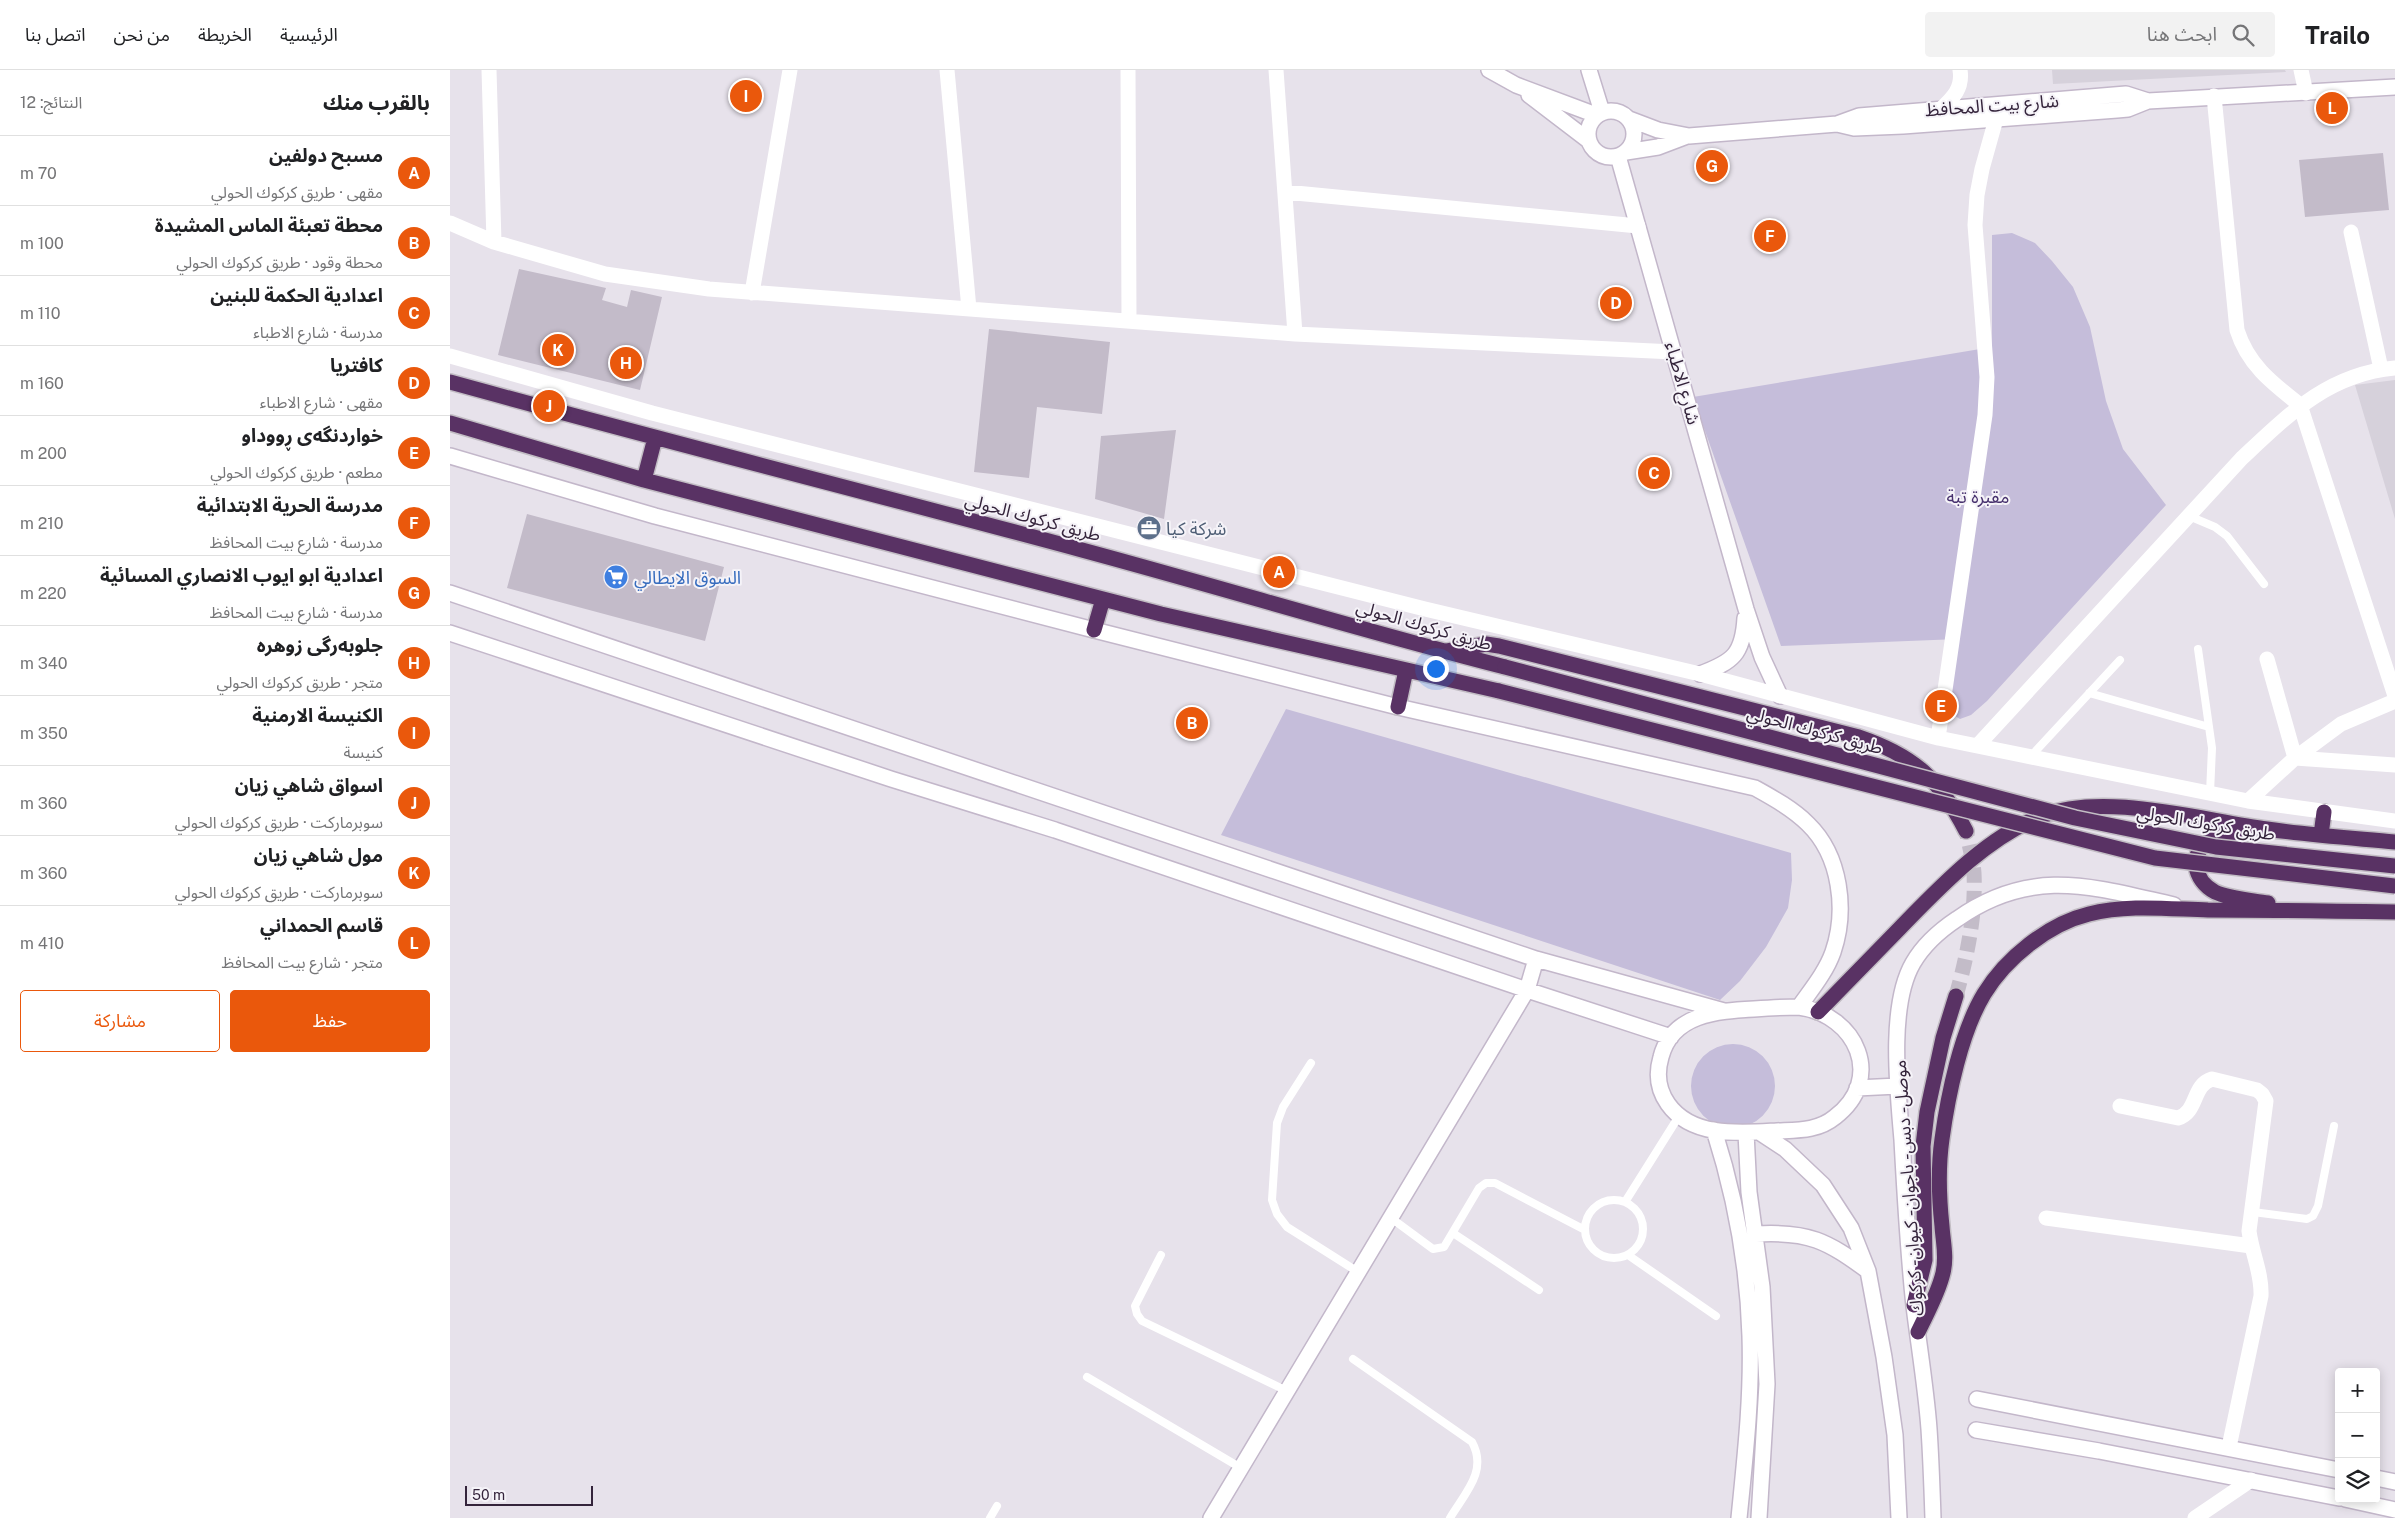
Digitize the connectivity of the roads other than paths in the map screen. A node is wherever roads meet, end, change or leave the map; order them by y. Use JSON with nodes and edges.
{"nodes":[{"id":1,"x":489,"y":70,"type":"edge"},
{"id":2,"x":790,"y":70,"type":"edge"},
{"id":3,"x":947,"y":70,"type":"edge"},
{"id":4,"x":1128,"y":70,"type":"edge"},
{"id":5,"x":1276,"y":70,"type":"edge"},
{"id":6,"x":1489,"y":70,"type":"edge"},
{"id":7,"x":1589,"y":70,"type":"edge"},
{"id":8,"x":1960,"y":70,"type":"edge"},
{"id":9,"x":2301,"y":70,"type":"edge"},
{"id":10,"x":1516,"y":85,"type":"junction"},
{"id":11,"x":2395,"y":87,"type":"edge"},
{"id":12,"x":2306,"y":93,"type":"junction"},
{"id":13,"x":2214,"y":96,"type":"junction"},
{"id":14,"x":2148,"y":101,"type":"junction"},
{"id":15,"x":1941,"y":109,"type":"junction"},
{"id":16,"x":1599,"y":114,"type":"junction"},
{"id":17,"x":1629,"y":119,"type":"junction"},
{"id":18,"x":1996,"y":119,"type":"junction"},
{"id":19,"x":1837,"y":124,"type":"junction"},
{"id":20,"x":1689,"y":136,"type":"junction"},
{"id":21,"x":1588,"y":140,"type":"junction"},
{"id":22,"x":1622,"y":154,"type":"junction"},
{"id":23,"x":1285,"y":192,"type":"junction"},
{"id":24,"x":450,"y":222,"type":"edge"},
{"id":25,"x":1638,"y":226,"type":"junction"},
{"id":26,"x":2351,"y":232,"type":"dead end"},
{"id":27,"x":494,"y":242,"type":"junction"},
{"id":28,"x":752,"y":293,"type":"junction"},
{"id":29,"x":969,"y":309,"type":"junction"},
{"id":30,"x":1129,"y":320,"type":"junction"},
{"id":31,"x":1295,"y":334,"type":"junction"},
{"id":32,"x":1674,"y":352,"type":"junction"},
{"id":33,"x":450,"y":356,"type":"edge"},
{"id":34,"x":2388,"y":368,"type":"edge"},
{"id":35,"x":450,"y":382,"type":"edge"},
{"id":36,"x":2300,"y":405,"type":"junction"},
{"id":37,"x":450,"y":423,"type":"edge"},
{"id":38,"x":655,"y":438,"type":"junction"},
{"id":39,"x":450,"y":456,"type":"edge"},
{"id":40,"x":644,"y":480,"type":"junction"},
{"id":41,"x":2189,"y":516,"type":"junction"},
{"id":42,"x":2264,"y":584,"type":"dead end"},
{"id":43,"x":450,"y":593,"type":"edge"},
{"id":44,"x":1103,"y":599,"type":"junction"},
{"id":45,"x":1746,"y":609,"type":"junction"},
{"id":46,"x":1094,"y":630,"type":"junction"},
{"id":47,"x":450,"y":633,"type":"edge"},
{"id":48,"x":2198,"y":649,"type":"dead end"},
{"id":49,"x":1444,"y":652,"type":"junction"},
{"id":50,"x":2267,"y":659,"type":"dead end"},
{"id":51,"x":2120,"y":660,"type":"dead end"},
{"id":52,"x":1406,"y":670,"type":"junction"},
{"id":53,"x":1700,"y":674,"type":"junction"},
{"id":54,"x":2089,"y":693,"type":"junction"},
{"id":55,"x":1780,"y":696,"type":"junction"},
{"id":56,"x":2395,"y":696,"type":"edge"},
{"id":57,"x":2395,"y":701,"type":"edge"},
{"id":58,"x":1398,"y":707,"type":"junction"},
{"id":59,"x":2209,"y":727,"type":"junction"},
{"id":60,"x":1938,"y":738,"type":"junction"},
{"id":61,"x":1978,"y":745,"type":"junction"},
{"id":62,"x":2030,"y":756,"type":"junction"},
{"id":63,"x":2295,"y":758,"type":"junction"},
{"id":64,"x":2395,"y":764,"type":"edge"},
{"id":65,"x":2210,"y":793,"type":"junction"},
{"id":66,"x":2248,"y":801,"type":"junction"},
{"id":67,"x":2324,"y":812,"type":"junction"},
{"id":68,"x":2395,"y":821,"type":"edge"},
{"id":69,"x":2267,"y":829,"type":"junction"},
{"id":70,"x":1966,"y":831,"type":"tunnel mouth"},
{"id":71,"x":2321,"y":835,"type":"junction"},
{"id":72,"x":2395,"y":842,"type":"edge"},
{"id":73,"x":2395,"y":866,"type":"edge"},
{"id":74,"x":2395,"y":886,"type":"edge"},
{"id":75,"x":2196,"y":910,"type":"junction"},
{"id":76,"x":2316,"y":911,"type":"junction"},
{"id":77,"x":2395,"y":912,"type":"edge"},
{"id":78,"x":1536,"y":959,"type":"junction"},
{"id":79,"x":1527,"y":990,"type":"junction"},
{"id":80,"x":1956,"y":996,"type":"tunnel mouth"},
{"id":81,"x":1799,"y":1008,"type":"junction"},
{"id":82,"x":1724,"y":1011,"type":"junction"},
{"id":83,"x":1818,"y":1012,"type":"junction"},
{"id":84,"x":1671,"y":1037,"type":"junction"},
{"id":85,"x":1311,"y":1063,"type":"dead end"},
{"id":86,"x":1898,"y":1086,"type":"junction"},
{"id":87,"x":1857,"y":1088,"type":"junction"},
{"id":88,"x":2120,"y":1106,"type":"dead end"},
{"id":89,"x":1679,"y":1116,"type":"junction"},
{"id":90,"x":2334,"y":1126,"type":"dead end"},
{"id":91,"x":1714,"y":1130,"type":"junction"},
{"id":92,"x":1753,"y":1133,"type":"junction"},
{"id":93,"x":1625,"y":1202,"type":"junction"},
{"id":94,"x":2252,"y":1212,"type":"junction"},
{"id":95,"x":1391,"y":1218,"type":"junction"},
{"id":96,"x":2046,"y":1218,"type":"dead end"},
{"id":97,"x":1585,"y":1230,"type":"junction"},
{"id":98,"x":1453,"y":1233,"type":"junction"},
{"id":99,"x":1756,"y":1234,"type":"junction"},
{"id":100,"x":2251,"y":1246,"type":"junction"},
{"id":101,"x":1161,"y":1255,"type":"dead end"},
{"id":102,"x":1628,"y":1255,"type":"junction"},
{"id":103,"x":1868,"y":1271,"type":"junction"},
{"id":104,"x":1358,"y":1272,"type":"junction"},
{"id":105,"x":1539,"y":1290,"type":"dead end"},
{"id":106,"x":1914,"y":1305,"type":"junction"},
{"id":107,"x":1716,"y":1316,"type":"dead end"},
{"id":108,"x":1918,"y":1332,"type":"junction"},
{"id":109,"x":1353,"y":1359,"type":"dead end"},
{"id":110,"x":1087,"y":1377,"type":"dead end"},
{"id":111,"x":1287,"y":1391,"type":"junction"},
{"id":112,"x":1977,"y":1399,"type":"dead end"},
{"id":113,"x":2104,"y":1424,"type":"junction"},
{"id":114,"x":1976,"y":1430,"type":"dead end"},
{"id":115,"x":1746,"y":1444,"type":"junction"},
{"id":116,"x":1765,"y":1444,"type":"junction"},
{"id":117,"x":2229,"y":1447,"type":"junction"},
{"id":118,"x":2099,"y":1450,"type":"junction"},
{"id":119,"x":1241,"y":1468,"type":"junction"},
{"id":120,"x":2335,"y":1469,"type":"edge"},
{"id":121,"x":2380,"y":1479,"type":"edge"},
{"id":122,"x":2251,"y":1480,"type":"junction"},
{"id":123,"x":2395,"y":1482,"type":"edge"},
{"id":124,"x":2335,"y":1497,"type":"edge"},
{"id":125,"x":2363,"y":1503,"type":"edge"},
{"id":126,"x":997,"y":1506,"type":"dead end"},
{"id":127,"x":2395,"y":1510,"type":"edge"},
{"id":128,"x":990,"y":1518,"type":"edge"},
{"id":129,"x":1211,"y":1518,"type":"edge"},
{"id":130,"x":1450,"y":1518,"type":"edge"},
{"id":131,"x":1739,"y":1518,"type":"edge"},
{"id":132,"x":1759,"y":1518,"type":"edge"},
{"id":133,"x":1899,"y":1518,"type":"edge"},
{"id":134,"x":1933,"y":1518,"type":"edge"},
{"id":135,"x":2195,"y":1518,"type":"edge"}],
"edges":[{"from":1,"to":27,"type":"street"},
{"from":2,"to":28,"type":"street"},
{"from":3,"to":29,"type":"street"},
{"from":4,"to":30,"type":"street"},
{"from":5,"to":23,"type":"street"},
{"from":6,"to":10,"type":"street","name":"شارع بيت المحافظ"},
{"from":7,"to":16,"type":"street"},
{"from":8,"to":15,"type":"street"},
{"from":9,"to":12,"type":"street"},
{"from":10,"to":16,"type":"street","name":"شارع بيت المحافظ"},
{"from":10,"to":21,"type":"street","name":"شارع بيت المحافظ"},
{"from":11,"to":12,"type":"street","name":"شارع بيت المحافظ"},
{"from":12,"to":13,"type":"street","name":"شارع بيت المحافظ"},
{"from":13,"to":14,"type":"street","name":"شارع بيت المحافظ"},
{"from":13,"to":36,"type":"street"},
{"from":14,"to":15,"type":"street","name":"شارع بيت المحافظ"},
{"from":14,"to":18,"type":"street","name":"شارع بيت المحافظ"},
{"from":15,"to":19,"type":"street","name":"شارع بيت المحافظ"},
{"from":16,"to":17,"type":"street","name":"شارع بيت المحافظ"},
{"from":16,"to":21,"type":"street"},
{"from":17,"to":20,"type":"street","name":"شارع بيت المحافظ"},
{"from":17,"to":22,"type":"street"},
{"from":18,"to":19,"type":"street","name":"شارع بيت المحافظ"},
{"from":18,"to":60,"type":"street"},
{"from":19,"to":20,"type":"street","name":"شارع بيت المحافظ"},
{"from":20,"to":22,"type":"street","name":"شارع بيت المحافظ"},
{"from":21,"to":22,"type":"street","name":"شارع بيت المحافظ"},
{"from":22,"to":25,"type":"street","name":"شارع الاطباء"},
{"from":23,"to":25,"type":"street"},
{"from":23,"to":31,"type":"street"},
{"from":24,"to":27,"type":"street"},
{"from":25,"to":32,"type":"street","name":"شارع الاطباء"},
{"from":26,"to":34,"type":"street"},
{"from":27,"to":28,"type":"street"},
{"from":28,"to":29,"type":"street"},
{"from":29,"to":30,"type":"street"},
{"from":30,"to":31,"type":"street"},
{"from":31,"to":32,"type":"street"},
{"from":32,"to":45,"type":"street","name":"شارع الاطباء"},
{"from":33,"to":53,"type":"street"},
{"from":34,"to":36,"type":"street"},
{"from":35,"to":38,"type":"highway","name":"طريق كركوك الحولي"},
{"from":36,"to":41,"type":"street"},
{"from":36,"to":56,"type":"street"},
{"from":37,"to":40,"type":"highway"},
{"from":38,"to":40,"type":"highway"},
{"from":38,"to":49,"type":"highway","name":"طريق كركوك الحولي"},
{"from":39,"to":46,"type":"street"},
{"from":40,"to":44,"type":"highway"},
{"from":41,"to":42,"type":"lane"},
{"from":41,"to":61,"type":"street"},
{"from":43,"to":78,"type":"street"},
{"from":44,"to":46,"type":"highway"},
{"from":44,"to":52,"type":"highway"},
{"from":45,"to":53,"type":"street","name":"شارع الاطباء"},
{"from":45,"to":55,"type":"street","name":"شارع الاطباء"},
{"from":46,"to":58,"type":"street"},
{"from":47,"to":79,"type":"street"},
{"from":48,"to":59,"type":"lane"},
{"from":49,"to":70,"type":"highway"},
{"from":49,"to":73,"type":"highway","name":"طريق كركوك الحولي","bridge":true},
{"from":50,"to":63,"type":"street"},
{"from":51,"to":54,"type":"lane"},
{"from":52,"to":58,"type":"highway"},
{"from":52,"to":74,"type":"highway","bridge":true},
{"from":53,"to":55,"type":"street"},
{"from":54,"to":59,"type":"lane"},
{"from":54,"to":62,"type":"lane"},
{"from":55,"to":60,"type":"street"},
{"from":57,"to":63,"type":"street"},
{"from":58,"to":81,"type":"street"},
{"from":59,"to":65,"type":"lane"},
{"from":60,"to":61,"type":"street"},
{"from":61,"to":62,"type":"street"},
{"from":62,"to":65,"type":"street"},
{"from":63,"to":64,"type":"street"},
{"from":63,"to":66,"type":"street"},
{"from":65,"to":66,"type":"street"},
{"from":66,"to":67,"type":"street"},
{"from":67,"to":68,"type":"street"},
{"from":67,"to":71,"type":"highway"},
{"from":69,"to":71,"type":"highway"},
{"from":69,"to":76,"type":"highway"},
{"from":69,"to":83,"type":"highway"},
{"from":71,"to":72,"type":"highway"},
{"from":75,"to":76,"type":"highway"},
{"from":75,"to":86,"type":"street","name":"موصل - دبس - باجوان - كيوان - كركوك"},
{"from":75,"to":108,"type":"highway"},
{"from":76,"to":77,"type":"highway"},
{"from":78,"to":79,"type":"street"},
{"from":78,"to":82,"type":"street"},
{"from":79,"to":84,"type":"street"},
{"from":79,"to":95,"type":"street"},
{"from":80,"to":106,"type":"highway"},
{"from":81,"to":82,"type":"street"},
{"from":81,"to":83,"type":"street"},
{"from":82,"to":84,"type":"street"},
{"from":83,"to":87,"type":"street"},
{"from":84,"to":89,"type":"street"},
{"from":85,"to":104,"type":"lane"},
{"from":86,"to":87,"type":"street"},
{"from":86,"to":106,"type":"street","name":"موصل - دبس - باجوان - كيوان - كركوك"},
{"from":87,"to":92,"type":"street"},
{"from":88,"to":94,"type":"street"},
{"from":89,"to":91,"type":"street"},
{"from":89,"to":93,"type":"lane"},
{"from":90,"to":94,"type":"lane"},
{"from":91,"to":92,"type":"street"},
{"from":91,"to":115,"type":"street"},
{"from":92,"to":99,"type":"street"},
{"from":92,"to":103,"type":"street"},
{"from":93,"to":97,"type":"lane"},
{"from":93,"to":102,"type":"lane"},
{"from":94,"to":100,"type":"street"},
{"from":95,"to":98,"type":"lane"},
{"from":95,"to":104,"type":"street"},
{"from":96,"to":100,"type":"street"},
{"from":97,"to":98,"type":"lane"},
{"from":97,"to":102,"type":"lane"},
{"from":98,"to":105,"type":"lane"},
{"from":99,"to":103,"type":"street"},
{"from":99,"to":116,"type":"street"},
{"from":100,"to":117,"type":"street"},
{"from":101,"to":111,"type":"lane"},
{"from":102,"to":107,"type":"lane"},
{"from":103,"to":133,"type":"street"},
{"from":104,"to":111,"type":"street"},
{"from":106,"to":108,"type":"street","name":"موصل - دبس - باجوان - كيوان - كركوك"},
{"from":108,"to":134,"type":"street","name":"موصل - دبس - باجوان - كيوان - كركوك"},
{"from":109,"to":130,"type":"lane"},
{"from":110,"to":119,"type":"lane"},
{"from":111,"to":119,"type":"street"},
{"from":112,"to":113,"type":"street"},
{"from":113,"to":117,"type":"street"},
{"from":113,"to":118,"type":"street"},
{"from":114,"to":118,"type":"street"},
{"from":115,"to":116,"type":"street"},
{"from":115,"to":131,"type":"street"},
{"from":116,"to":132,"type":"street"},
{"from":117,"to":120,"type":"street"},
{"from":118,"to":122,"type":"street"},
{"from":119,"to":129,"type":"street"},
{"from":121,"to":123,"type":"street"},
{"from":122,"to":124,"type":"street"},
{"from":122,"to":135,"type":"street"},
{"from":125,"to":127,"type":"street"},
{"from":126,"to":128,"type":"lane"}]}
